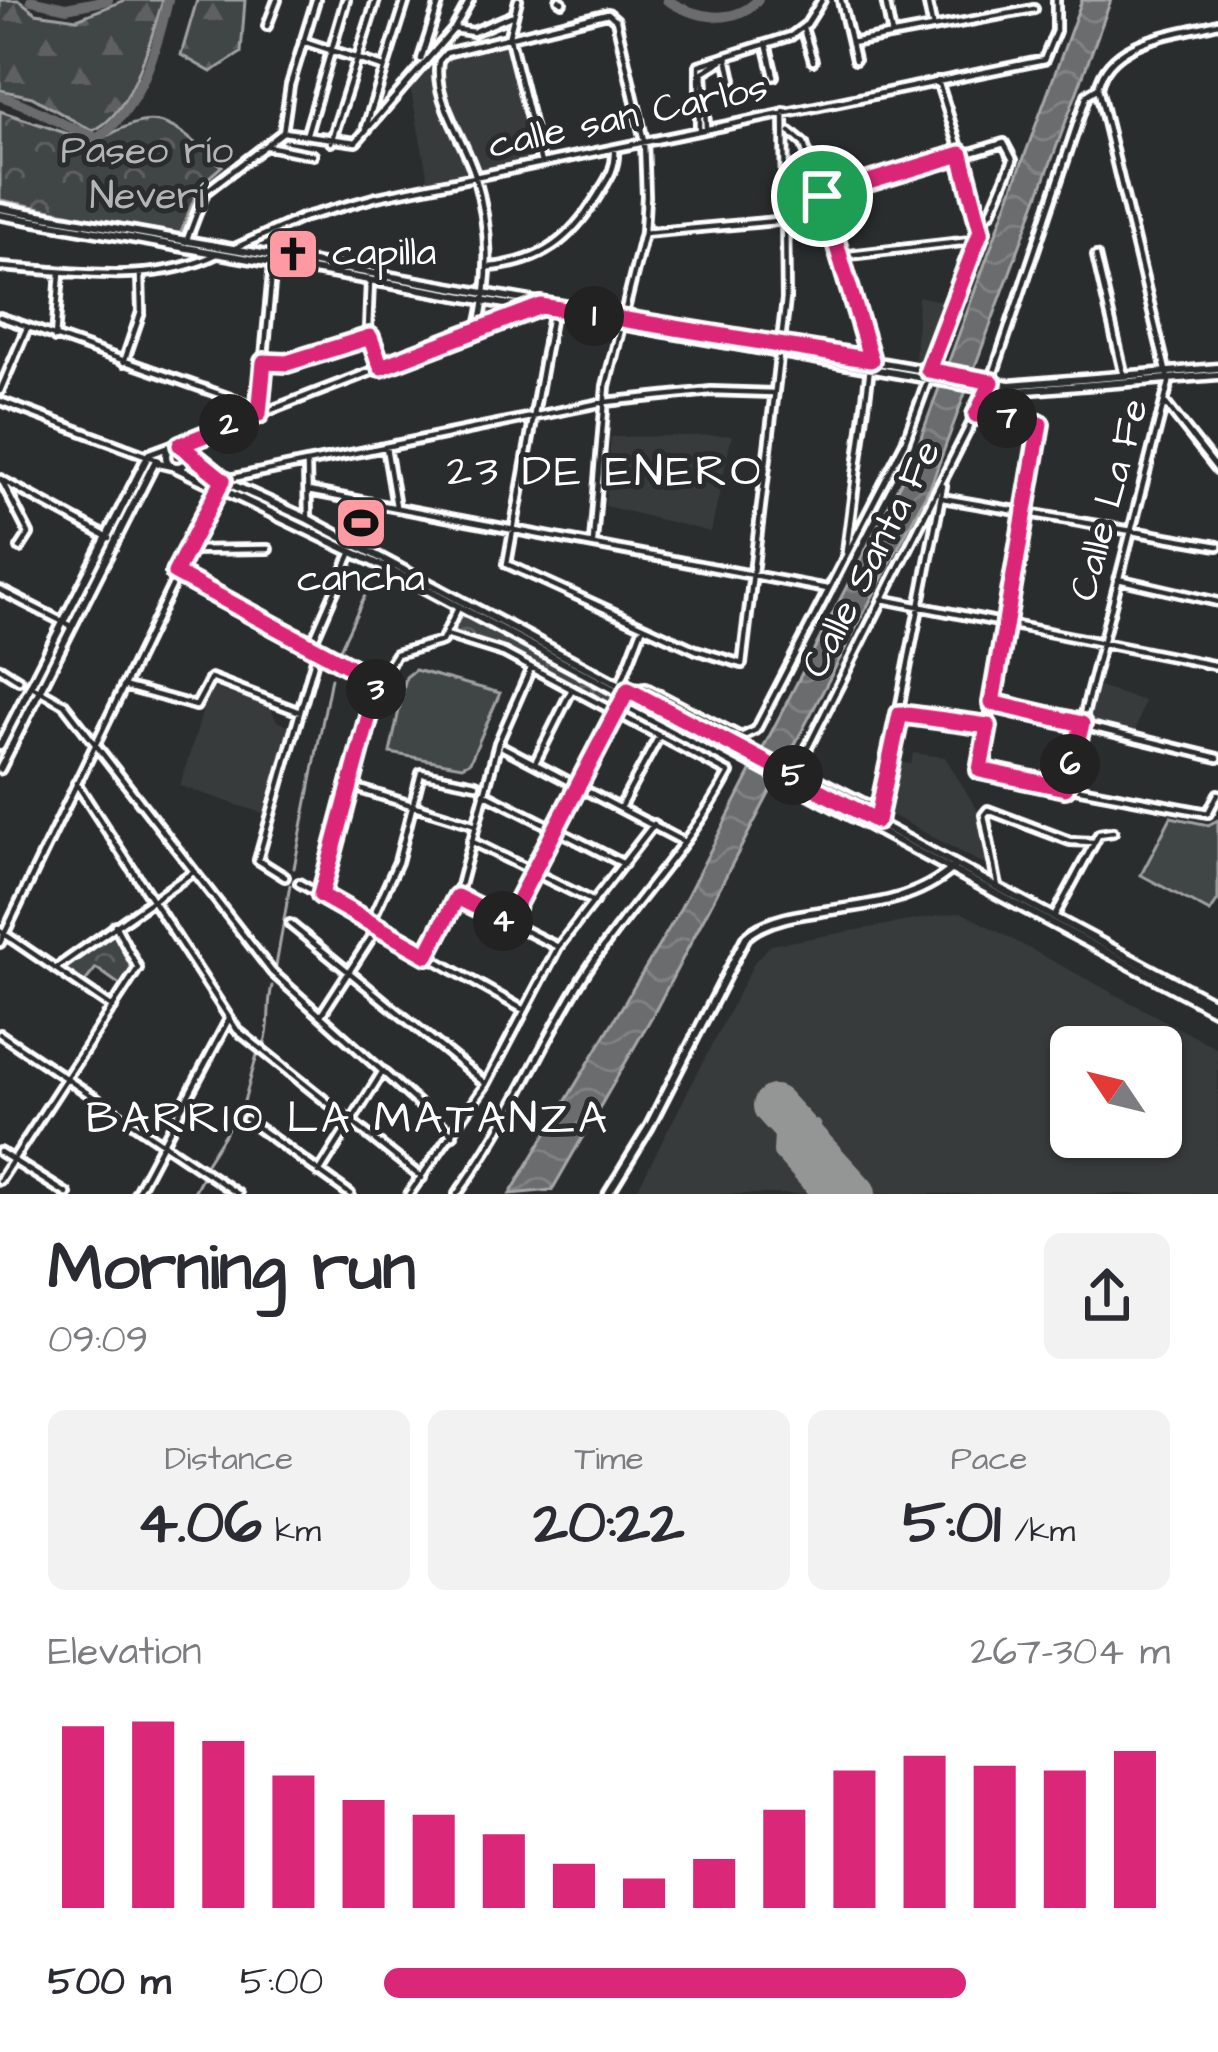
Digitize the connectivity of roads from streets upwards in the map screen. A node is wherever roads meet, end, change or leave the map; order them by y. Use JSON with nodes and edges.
{"nodes":[{"id":1,"x":277,"y":0,"type":"edge"},
{"id":2,"x":316,"y":0,"type":"edge"},
{"id":3,"x":346,"y":0,"type":"edge"},
{"id":4,"x":376,"y":0,"type":"edge"},
{"id":5,"x":406,"y":0,"type":"edge"},
{"id":6,"x":440,"y":0,"type":"edge"},
{"id":7,"x":470,"y":0,"type":"edge"},
{"id":8,"x":518,"y":0,"type":"edge"},
{"id":9,"x":822,"y":0,"type":"edge"},
{"id":10,"x":841,"y":0,"type":"edge"},
{"id":11,"x":885,"y":0,"type":"edge"},
{"id":12,"x":927,"y":0,"type":"edge"},
{"id":13,"x":1056,"y":0,"type":"edge"},
{"id":14,"x":1034,"y":9,"type":"dead end"},
{"id":15,"x":511,"y":16,"type":"junction"},
{"id":16,"x":1218,"y":23,"type":"edge"},
{"id":17,"x":266,"y":26,"type":"dead end"},
{"id":18,"x":932,"y":26,"type":"junction"},
{"id":19,"x":802,"y":28,"type":"junction"},
{"id":20,"x":454,"y":29,"type":"junction"},
{"id":21,"x":509,"y":34,"type":"junction"},
{"id":22,"x":892,"y":35,"type":"junction"},
{"id":23,"x":303,"y":41,"type":"junction"},
{"id":24,"x":851,"y":43,"type":"junction"},
{"id":25,"x":767,"y":47,"type":"junction"},
{"id":26,"x":331,"y":50,"type":"junction"},
{"id":27,"x":727,"y":57,"type":"junction"},
{"id":28,"x":358,"y":58,"type":"junction"},
{"id":29,"x":855,"y":60,"type":"dead end"},
{"id":30,"x":813,"y":61,"type":"dead end"},
{"id":31,"x":419,"y":65,"type":"junction"},
{"id":32,"x":386,"y":68,"type":"junction"},
{"id":33,"x":774,"y":76,"type":"dead end"},
{"id":34,"x":732,"y":80,"type":"dead end"},
{"id":35,"x":938,"y":81,"type":"junction"},
{"id":36,"x":1097,"y":88,"type":"junction"},
{"id":37,"x":784,"y":112,"type":"junction"},
{"id":38,"x":703,"y":129,"type":"junction"},
{"id":39,"x":788,"y":130,"type":"junction"},
{"id":40,"x":283,"y":132,"type":"junction"},
{"id":41,"x":364,"y":133,"type":"junction"},
{"id":42,"x":307,"y":134,"type":"junction"},
{"id":43,"x":644,"y":141,"type":"junction"},
{"id":44,"x":331,"y":142,"type":"junction"},
{"id":45,"x":267,"y":146,"type":"junction"},
{"id":46,"x":615,"y":148,"type":"junction"},
{"id":47,"x":961,"y":154,"type":"junction"},
{"id":48,"x":313,"y":155,"type":"dead end"},
{"id":49,"x":541,"y":164,"type":"junction"},
{"id":50,"x":476,"y":178,"type":"junction"},
{"id":51,"x":822,"y":196,"type":"junction"},
{"id":52,"x":0,"y":211,"type":"edge"},
{"id":53,"x":787,"y":220,"type":"junction"},
{"id":54,"x":982,"y":220,"type":"junction"},
{"id":55,"x":644,"y":233,"type":"junction"},
{"id":56,"x":979,"y":240,"type":"junction"},
{"id":57,"x":186,"y":245,"type":"junction"},
{"id":58,"x":230,"y":250,"type":"junction"},
{"id":59,"x":219,"y":253,"type":"junction"},
{"id":60,"x":840,"y":256,"type":"junction"},
{"id":61,"x":1096,"y":256,"type":"dead end"},
{"id":62,"x":273,"y":260,"type":"junction"},
{"id":63,"x":0,"y":267,"type":"edge"},
{"id":64,"x":490,"y":267,"type":"junction"},
{"id":65,"x":61,"y":271,"type":"junction"},
{"id":66,"x":140,"y":274,"type":"junction"},
{"id":67,"x":371,"y":278,"type":"junction"},
{"id":68,"x":486,"y":299,"type":"junction"},
{"id":69,"x":541,"y":306,"type":"junction"},
{"id":70,"x":533,"y":312,"type":"junction"},
{"id":71,"x":552,"y":312,"type":"junction"},
{"id":72,"x":0,"y":317,"type":"edge"},
{"id":73,"x":618,"y":324,"type":"junction"},
{"id":74,"x":27,"y":328,"type":"junction"},
{"id":75,"x":478,"y":332,"type":"junction"},
{"id":76,"x":370,"y":337,"type":"junction"},
{"id":77,"x":55,"y":338,"type":"junction"},
{"id":78,"x":778,"y":350,"type":"junction"},
{"id":79,"x":124,"y":362,"type":"junction"},
{"id":80,"x":264,"y":362,"type":"junction"},
{"id":81,"x":871,"y":365,"type":"junction"},
{"id":82,"x":381,"y":367,"type":"junction"},
{"id":83,"x":1218,"y":371,"type":"edge"},
{"id":84,"x":928,"y":374,"type":"junction"},
{"id":85,"x":1124,"y":376,"type":"junction"},
{"id":86,"x":1167,"y":376,"type":"junction"},
{"id":87,"x":987,"y":385,"type":"junction"},
{"id":88,"x":0,"y":391,"type":"edge"},
{"id":89,"x":774,"y":393,"type":"junction"},
{"id":90,"x":1164,"y":400,"type":"junction"},
{"id":91,"x":0,"y":401,"type":"edge"},
{"id":92,"x":605,"y":402,"type":"junction"},
{"id":93,"x":259,"y":411,"type":"junction"},
{"id":94,"x":976,"y":415,"type":"junction"},
{"id":95,"x":533,"y":418,"type":"junction"},
{"id":96,"x":181,"y":446,"type":"junction"},
{"id":97,"x":386,"y":446,"type":"junction"},
{"id":98,"x":149,"y":454,"type":"junction"},
{"id":99,"x":158,"y":460,"type":"junction"},
{"id":100,"x":307,"y":463,"type":"junction"},
{"id":101,"x":173,"y":466,"type":"junction"},
{"id":102,"x":1218,"y":470,"type":"edge"},
{"id":103,"x":1,"y":479,"type":"edge"},
{"id":104,"x":944,"y":481,"type":"junction"},
{"id":105,"x":221,"y":483,"type":"junction"},
{"id":106,"x":308,"y":491,"type":"junction"},
{"id":107,"x":942,"y":498,"type":"junction"},
{"id":108,"x":396,"y":506,"type":"junction"},
{"id":109,"x":1026,"y":511,"type":"junction"},
{"id":110,"x":308,"y":519,"type":"junction"},
{"id":111,"x":511,"y":528,"type":"junction"},
{"id":112,"x":1131,"y":530,"type":"junction"},
{"id":113,"x":110,"y":538,"type":"junction"},
{"id":114,"x":593,"y":542,"type":"junction"},
{"id":115,"x":1218,"y":546,"type":"edge"},
{"id":116,"x":20,"y":548,"type":"dead end"},
{"id":117,"x":268,"y":548,"type":"dead end"},
{"id":118,"x":187,"y":550,"type":"junction"},
{"id":119,"x":353,"y":551,"type":"junction"},
{"id":120,"x":845,"y":558,"type":"junction"},
{"id":121,"x":175,"y":573,"type":"junction"},
{"id":122,"x":751,"y":575,"type":"junction"},
{"id":123,"x":1118,"y":579,"type":"junction"},
{"id":124,"x":828,"y":589,"type":"junction"},
{"id":125,"x":1,"y":593,"type":"edge"},
{"id":126,"x":882,"y":598,"type":"junction"},
{"id":127,"x":1218,"y":602,"type":"edge"},
{"id":128,"x":459,"y":607,"type":"junction"},
{"id":129,"x":921,"y":608,"type":"junction"},
{"id":130,"x":67,"y":624,"type":"junction"},
{"id":131,"x":643,"y":626,"type":"junction"},
{"id":132,"x":1005,"y":626,"type":"junction"},
{"id":133,"x":446,"y":635,"type":"junction"},
{"id":134,"x":1100,"y":642,"type":"junction"},
{"id":135,"x":314,"y":650,"type":"junction"},
{"id":136,"x":1218,"y":666,"type":"edge"},
{"id":137,"x":531,"y":667,"type":"junction"},
{"id":138,"x":0,"y":668,"type":"edge"},
{"id":139,"x":19,"y":680,"type":"dead end"},
{"id":140,"x":378,"y":682,"type":"junction"},
{"id":141,"x":122,"y":686,"type":"junction"},
{"id":142,"x":34,"y":687,"type":"junction"},
{"id":143,"x":572,"y":689,"type":"junction"},
{"id":144,"x":624,"y":691,"type":"junction"},
{"id":145,"x":992,"y":703,"type":"junction"},
{"id":146,"x":300,"y":712,"type":"junction"},
{"id":147,"x":615,"y":713,"type":"junction"},
{"id":148,"x":900,"y":714,"type":"junction"},
{"id":149,"x":1082,"y":724,"type":"junction"},
{"id":150,"x":988,"y":726,"type":"junction"},
{"id":151,"x":658,"y":736,"type":"junction"},
{"id":152,"x":95,"y":743,"type":"junction"},
{"id":153,"x":0,"y":746,"type":"edge"},
{"id":154,"x":503,"y":747,"type":"dead end"},
{"id":155,"x":1218,"y":758,"type":"edge"},
{"id":156,"x":535,"y":763,"type":"junction"},
{"id":157,"x":0,"y":769,"type":"edge"},
{"id":158,"x":783,"y":773,"type":"junction"},
{"id":159,"x":76,"y":783,"type":"junction"},
{"id":160,"x":476,"y":784,"type":"dead end"},
{"id":161,"x":578,"y":785,"type":"junction"},
{"id":162,"x":350,"y":786,"type":"junction"},
{"id":163,"x":1065,"y":788,"type":"junction"},
{"id":164,"x":484,"y":794,"type":"junction"},
{"id":165,"x":1218,"y":794,"type":"edge"},
{"id":166,"x":412,"y":806,"type":"junction"},
{"id":167,"x":620,"y":808,"type":"junction"},
{"id":168,"x":880,"y":811,"type":"junction"},
{"id":169,"x":877,"y":821,"type":"junction"},
{"id":170,"x":654,"y":824,"type":"junction"},
{"id":171,"x":476,"y":825,"type":"junction"},
{"id":172,"x":556,"y":828,"type":"junction"},
{"id":173,"x":1113,"y":832,"type":"dead end"},
{"id":174,"x":472,"y":841,"type":"junction"},
{"id":175,"x":1094,"y":842,"type":"junction"},
{"id":176,"x":686,"y":843,"type":"junction"},
{"id":177,"x":624,"y":864,"type":"junction"},
{"id":178,"x":954,"y":867,"type":"junction"},
{"id":179,"x":193,"y":872,"type":"junction"},
{"id":180,"x":533,"y":872,"type":"junction"},
{"id":181,"x":285,"y":877,"type":"dead end"},
{"id":182,"x":299,"y":883,"type":"dead end"},
{"id":183,"x":998,"y":887,"type":"junction"},
{"id":184,"x":321,"y":895,"type":"junction"},
{"id":185,"x":457,"y":897,"type":"junction"},
{"id":186,"x":154,"y":900,"type":"junction"},
{"id":187,"x":594,"y":902,"type":"junction"},
{"id":188,"x":1054,"y":917,"type":"junction"},
{"id":189,"x":507,"y":922,"type":"junction"},
{"id":190,"x":370,"y":923,"type":"junction"},
{"id":191,"x":290,"y":925,"type":"dead end"},
{"id":192,"x":115,"y":926,"type":"junction"},
{"id":193,"x":378,"y":927,"type":"junction"},
{"id":194,"x":2,"y":932,"type":"edge"},
{"id":195,"x":0,"y":943,"type":"edge"},
{"id":196,"x":558,"y":947,"type":"junction"},
{"id":197,"x":427,"y":955,"type":"junction"},
{"id":198,"x":55,"y":969,"type":"junction"},
{"id":199,"x":351,"y":974,"type":"junction"},
{"id":200,"x":113,"y":1008,"type":"junction"},
{"id":201,"x":1218,"y":1008,"type":"edge"},
{"id":202,"x":525,"y":1010,"type":"junction"},
{"id":203,"x":321,"y":1016,"type":"junction"},
{"id":204,"x":230,"y":1019,"type":"junction"},
{"id":205,"x":0,"y":1034,"type":"edge"},
{"id":206,"x":383,"y":1072,"type":"junction"},
{"id":207,"x":67,"y":1079,"type":"junction"},
{"id":208,"x":486,"y":1084,"type":"junction"},
{"id":209,"x":246,"y":1119,"type":"dead end"},
{"id":210,"x":349,"y":1121,"type":"junction"},
{"id":211,"x":453,"y":1135,"type":"junction"},
{"id":212,"x":163,"y":1144,"type":"junction"},
{"id":213,"x":0,"y":1153,"type":"edge"},
{"id":214,"x":13,"y":1160,"type":"junction"},
{"id":215,"x":319,"y":1173,"type":"junction"},
{"id":216,"x":422,"y":1178,"type":"junction"},
{"id":217,"x":0,"y":1180,"type":"edge"},
{"id":218,"x":66,"y":1194,"type":"edge"},
{"id":219,"x":136,"y":1194,"type":"edge"},
{"id":220,"x":238,"y":1194,"type":"edge"},
{"id":221,"x":350,"y":1194,"type":"edge"},
{"id":222,"x":409,"y":1194,"type":"edge"},
{"id":223,"x":457,"y":1194,"type":"edge"},
{"id":224,"x":608,"y":1194,"type":"edge"}],
"edges":[{"from":1,"to":17,"type":"street"},
{"from":2,"to":23,"type":"street"},
{"from":3,"to":26,"type":"street"},
{"from":4,"to":28,"type":"street"},
{"from":5,"to":32,"type":"street"},
{"from":6,"to":31,"type":"street"},
{"from":7,"to":20,"type":"street"},
{"from":8,"to":15,"type":"street"},
{"from":9,"to":19,"type":"street"},
{"from":10,"to":24,"type":"street"},
{"from":11,"to":22,"type":"street"},
{"from":12,"to":18,"type":"street"},
{"from":13,"to":35,"type":"street","name":"calle san Carlos"},
{"from":14,"to":18,"type":"street"},
{"from":15,"to":20,"type":"street"},
{"from":15,"to":21,"type":"street"},
{"from":16,"to":36,"type":"street"},
{"from":18,"to":22,"type":"street"},
{"from":19,"to":25,"type":"street"},
{"from":19,"to":30,"type":"street"},
{"from":20,"to":31,"type":"street"},
{"from":21,"to":43,"type":"street"},
{"from":21,"to":49,"type":"street"},
{"from":21,"to":50,"type":"street"},
{"from":22,"to":24,"type":"street"},
{"from":23,"to":26,"type":"street"},
{"from":23,"to":40,"type":"street"},
{"from":24,"to":29,"type":"street"},
{"from":25,"to":27,"type":"street"},
{"from":25,"to":33,"type":"street"},
{"from":26,"to":28,"type":"street"},
{"from":26,"to":42,"type":"street"},
{"from":27,"to":34,"type":"street"},
{"from":27,"to":38,"type":"street"},
{"from":28,"to":32,"type":"street"},
{"from":28,"to":44,"type":"street"},
{"from":31,"to":41,"type":"street"},
{"from":32,"to":41,"type":"street"},
{"from":35,"to":37,"type":"street","name":"calle san Carlos"},
{"from":35,"to":47,"type":"street"},
{"from":36,"to":86,"type":"street","name":"Calle La Fe"},
{"from":36,"to":87,"type":"street","name":"Calle Santa Fe"},
{"from":37,"to":38,"type":"street","name":"calle san Carlos"},
{"from":37,"to":39,"type":"street"},
{"from":38,"to":43,"type":"street","name":"calle san Carlos"},
{"from":39,"to":51,"type":"street"},
{"from":39,"to":53,"type":"street"},
{"from":40,"to":42,"type":"street"},
{"from":40,"to":45,"type":"street"},
{"from":41,"to":44,"type":"street"},
{"from":42,"to":44,"type":"street"},
{"from":43,"to":46,"type":"street","name":"calle san Carlos"},
{"from":43,"to":55,"type":"street"},
{"from":45,"to":48,"type":"street"},
{"from":45,"to":57,"type":"street"},
{"from":46,"to":49,"type":"street","name":"calle san Carlos"},
{"from":46,"to":64,"type":"street"},
{"from":47,"to":51,"type":"street"},
{"from":47,"to":54,"type":"street"},
{"from":47,"to":54,"type":"street"},
{"from":49,"to":50,"type":"street","name":"calle san Carlos"},
{"from":50,"to":58,"type":"street","name":"calle san Carlos"},
{"from":50,"to":64,"type":"street"},
{"from":51,"to":60,"type":"street"},
{"from":52,"to":57,"type":"street"},
{"from":53,"to":55,"type":"street"},
{"from":53,"to":78,"type":"street"},
{"from":54,"to":56,"type":"street"},
{"from":55,"to":73,"type":"street"},
{"from":56,"to":60,"type":"street"},
{"from":56,"to":84,"type":"street"},
{"from":57,"to":58,"type":"street"},
{"from":57,"to":59,"type":"street"},
{"from":58,"to":59,"type":"street"},
{"from":58,"to":62,"type":"street"},
{"from":59,"to":62,"type":"street"},
{"from":59,"to":66,"type":"street"},
{"from":60,"to":81,"type":"street"},
{"from":61,"to":85,"type":"street"},
{"from":62,"to":67,"type":"street"},
{"from":62,"to":80,"type":"street"},
{"from":63,"to":65,"type":"street"},
{"from":64,"to":68,"type":"street"},
{"from":65,"to":66,"type":"street"},
{"from":65,"to":77,"type":"street"},
{"from":66,"to":79,"type":"street"},
{"from":67,"to":68,"type":"street"},
{"from":67,"to":76,"type":"street"},
{"from":68,"to":69,"type":"street"},
{"from":68,"to":70,"type":"street"},
{"from":68,"to":75,"type":"street"},
{"from":69,"to":70,"type":"street"},
{"from":69,"to":71,"type":"street"},
{"from":70,"to":71,"type":"street"},
{"from":70,"to":75,"type":"street"},
{"from":71,"to":73,"type":"street"},
{"from":71,"to":95,"type":"street"},
{"from":72,"to":74,"type":"street"},
{"from":73,"to":78,"type":"street"},
{"from":73,"to":92,"type":"street"},
{"from":74,"to":77,"type":"street"},
{"from":74,"to":88,"type":"street"},
{"from":75,"to":82,"type":"street"},
{"from":76,"to":80,"type":"street"},
{"from":76,"to":82,"type":"street"},
{"from":77,"to":79,"type":"street"},
{"from":78,"to":81,"type":"street"},
{"from":78,"to":89,"type":"street"},
{"from":79,"to":93,"type":"street"},
{"from":80,"to":93,"type":"street"},
{"from":81,"to":84,"type":"street"},
{"from":81,"to":120,"type":"street"},
{"from":82,"to":93,"type":"street"},
{"from":83,"to":86,"type":"street"},
{"from":84,"to":87,"type":"street"},
{"from":84,"to":120,"type":"street"},
{"from":85,"to":86,"type":"street"},
{"from":85,"to":87,"type":"street"},
{"from":86,"to":87,"type":"street"},
{"from":86,"to":90,"type":"street","name":"Calle La Fe"},
{"from":87,"to":94,"type":"street","name":"Calle Santa Fe"},
{"from":89,"to":92,"type":"street"},
{"from":89,"to":122,"type":"street"},
{"from":90,"to":102,"type":"street"},
{"from":90,"to":112,"type":"street","name":"Calle La Fe"},
{"from":91,"to":98,"type":"street"},
{"from":92,"to":95,"type":"street"},
{"from":92,"to":114,"type":"street"},
{"from":93,"to":96,"type":"street"},
{"from":94,"to":104,"type":"street","name":"Calle Santa Fe"},
{"from":94,"to":109,"type":"street"},
{"from":95,"to":97,"type":"street"},
{"from":95,"to":111,"type":"street"},
{"from":96,"to":98,"type":"street"},
{"from":96,"to":101,"type":"street"},
{"from":96,"to":101,"type":"street"},
{"from":96,"to":105,"type":"street"},
{"from":97,"to":100,"type":"street"},
{"from":97,"to":108,"type":"street"},
{"from":98,"to":99,"type":"street"},
{"from":98,"to":113,"type":"street"},
{"from":99,"to":101,"type":"street"},
{"from":99,"to":113,"type":"street"},
{"from":100,"to":105,"type":"street"},
{"from":100,"to":106,"type":"street"},
{"from":101,"to":105,"type":"street"},
{"from":103,"to":113,"type":"street"},
{"from":103,"to":116,"type":"street"},
{"from":104,"to":107,"type":"street"},
{"from":104,"to":126,"type":"street","name":"Calle Santa Fe"},
{"from":105,"to":110,"type":"street"},
{"from":105,"to":118,"type":"street"},
{"from":105,"to":119,"type":"street"},
{"from":106,"to":108,"type":"street"},
{"from":106,"to":110,"type":"street"},
{"from":107,"to":109,"type":"street"},
{"from":107,"to":129,"type":"street"},
{"from":108,"to":111,"type":"street"},
{"from":109,"to":112,"type":"street"},
{"from":109,"to":132,"type":"street"},
{"from":110,"to":144,"type":"street"},
{"from":111,"to":114,"type":"street"},
{"from":111,"to":131,"type":"street"},
{"from":112,"to":115,"type":"street"},
{"from":112,"to":123,"type":"street","name":"Calle La Fe"},
{"from":113,"to":130,"type":"street"},
{"from":114,"to":122,"type":"street"},
{"from":117,"to":118,"type":"street"},
{"from":118,"to":121,"type":"street"},
{"from":119,"to":128,"type":"street"},
{"from":119,"to":135,"type":"street"},
{"from":120,"to":124,"type":"street"},
{"from":121,"to":135,"type":"street"},
{"from":121,"to":141,"type":"street"},
{"from":122,"to":124,"type":"street"},
{"from":122,"to":131,"type":"street"},
{"from":123,"to":127,"type":"street"},
{"from":123,"to":134,"type":"street","name":"Calle La Fe"},
{"from":124,"to":144,"type":"street"},
{"from":125,"to":130,"type":"street"},
{"from":126,"to":129,"type":"street"},
{"from":126,"to":168,"type":"street","name":"Calle Santa Fe"},
{"from":128,"to":133,"type":"street"},
{"from":128,"to":144,"type":"street"},
{"from":129,"to":132,"type":"street"},
{"from":129,"to":148,"type":"street"},
{"from":130,"to":142,"type":"street"},
{"from":131,"to":144,"type":"street"},
{"from":132,"to":134,"type":"street"},
{"from":132,"to":145,"type":"street"},
{"from":133,"to":137,"type":"street"},
{"from":133,"to":140,"type":"street"},
{"from":134,"to":136,"type":"street"},
{"from":134,"to":149,"type":"street","name":"Calle La Fe"},
{"from":135,"to":140,"type":"street"},
{"from":135,"to":146,"type":"street"},
{"from":137,"to":143,"type":"street"},
{"from":137,"to":164,"type":"street"},
{"from":138,"to":139,"type":"street"},
{"from":140,"to":162,"type":"street"},
{"from":141,"to":146,"type":"street"},
{"from":141,"to":152,"type":"street"},
{"from":142,"to":152,"type":"street"},
{"from":142,"to":153,"type":"street"},
{"from":142,"to":157,"type":"street"},
{"from":143,"to":147,"type":"street"},
{"from":143,"to":156,"type":"street"},
{"from":144,"to":147,"type":"street"},
{"from":144,"to":158,"type":"street"},
{"from":145,"to":149,"type":"street"},
{"from":145,"to":150,"type":"street"},
{"from":146,"to":181,"type":"street"},
{"from":147,"to":151,"type":"street"},
{"from":147,"to":161,"type":"street"},
{"from":148,"to":150,"type":"street"},
{"from":148,"to":168,"type":"street"},
{"from":149,"to":155,"type":"street"},
{"from":149,"to":163,"type":"street","name":"Calle La Fe"},
{"from":150,"to":163,"type":"street"},
{"from":151,"to":167,"type":"street"},
{"from":151,"to":176,"type":"street"},
{"from":152,"to":159,"type":"street"},
{"from":152,"to":179,"type":"street"},
{"from":154,"to":156,"type":"street"},
{"from":156,"to":161,"type":"street"},
{"from":158,"to":169,"type":"street"},
{"from":158,"to":178,"type":"street"},
{"from":159,"to":186,"type":"street"},
{"from":159,"to":194,"type":"street"},
{"from":160,"to":166,"type":"street"},
{"from":161,"to":167,"type":"street"},
{"from":161,"to":172,"type":"street"},
{"from":162,"to":166,"type":"street"},
{"from":162,"to":184,"type":"street"},
{"from":163,"to":165,"type":"street"},
{"from":164,"to":171,"type":"street"},
{"from":164,"to":172,"type":"street"},
{"from":166,"to":171,"type":"street"},
{"from":166,"to":190,"type":"street"},
{"from":167,"to":170,"type":"street"},
{"from":168,"to":169,"type":"street"},
{"from":169,"to":178,"type":"street"},
{"from":170,"to":176,"type":"street"},
{"from":170,"to":177,"type":"street"},
{"from":171,"to":174,"type":"street"},
{"from":172,"to":177,"type":"street"},
{"from":172,"to":180,"type":"street"},
{"from":173,"to":175,"type":"street"},
{"from":174,"to":180,"type":"street"},
{"from":174,"to":185,"type":"street"},
{"from":175,"to":183,"type":"street"},
{"from":175,"to":188,"type":"street"},
{"from":176,"to":223,"type":"street"},
{"from":177,"to":187,"type":"street"},
{"from":178,"to":183,"type":"street"},
{"from":178,"to":201,"type":"street"},
{"from":178,"to":224,"type":"street"},
{"from":179,"to":186,"type":"street"},
{"from":179,"to":203,"type":"street"},
{"from":180,"to":187,"type":"street"},
{"from":180,"to":189,"type":"street"},
{"from":182,"to":184,"type":"street"},
{"from":183,"to":188,"type":"street"},
{"from":184,"to":190,"type":"street"},
{"from":185,"to":189,"type":"street"},
{"from":185,"to":197,"type":"street"},
{"from":186,"to":192,"type":"street"},
{"from":186,"to":204,"type":"street"},
{"from":187,"to":196,"type":"street"},
{"from":188,"to":201,"type":"street"},
{"from":189,"to":196,"type":"street"},
{"from":190,"to":193,"type":"street"},
{"from":191,"to":199,"type":"street"},
{"from":192,"to":198,"type":"street"},
{"from":192,"to":200,"type":"street"},
{"from":193,"to":197,"type":"street"},
{"from":193,"to":199,"type":"street"},
{"from":194,"to":195,"type":"street"},
{"from":194,"to":198,"type":"street"},
{"from":196,"to":202,"type":"street"},
{"from":197,"to":202,"type":"street"},
{"from":198,"to":200,"type":"street"},
{"from":199,"to":203,"type":"street"},
{"from":199,"to":208,"type":"street"},
{"from":200,"to":207,"type":"street"},
{"from":202,"to":208,"type":"street"},
{"from":203,"to":206,"type":"street"},
{"from":204,"to":210,"type":"street"},
{"from":204,"to":212,"type":"street"},
{"from":205,"to":207,"type":"street"},
{"from":206,"to":210,"type":"street"},
{"from":206,"to":211,"type":"street"},
{"from":207,"to":212,"type":"street"},
{"from":207,"to":214,"type":"street"},
{"from":208,"to":211,"type":"street"},
{"from":209,"to":215,"type":"street"},
{"from":210,"to":215,"type":"street"},
{"from":210,"to":216,"type":"street"},
{"from":211,"to":216,"type":"street"},
{"from":212,"to":219,"type":"street"},
{"from":212,"to":220,"type":"street"},
{"from":213,"to":214,"type":"street"},
{"from":214,"to":217,"type":"street"},
{"from":214,"to":218,"type":"street"},
{"from":215,"to":221,"type":"street"},
{"from":216,"to":222,"type":"street"}]}
